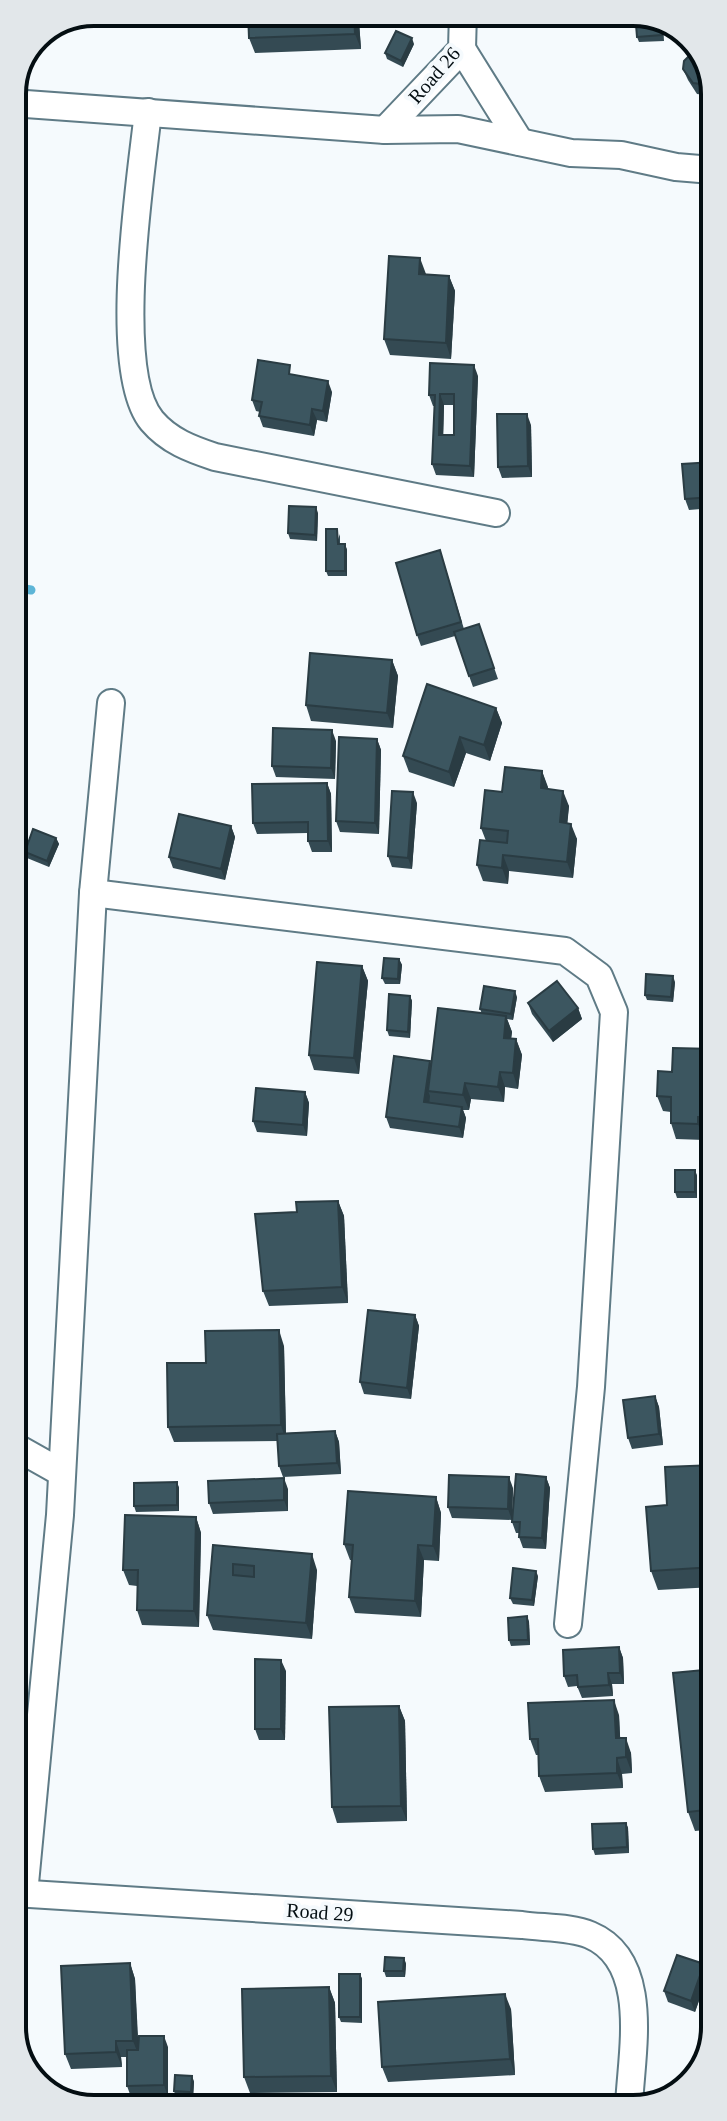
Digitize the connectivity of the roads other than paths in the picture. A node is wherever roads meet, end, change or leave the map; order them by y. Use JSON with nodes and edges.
{"nodes":[{"id":1,"x":463,"y":26,"type":"edge"},
{"id":2,"x":462,"y":49,"type":"junction"},
{"id":3,"x":26,"y":104,"type":"edge"},
{"id":4,"x":148,"y":112,"type":"junction"},
{"id":5,"x":385,"y":130,"type":"junction"},
{"id":6,"x":520,"y":142,"type":"junction"},
{"id":7,"x":701,"y":169,"type":"edge"},
{"id":8,"x":496,"y":513,"type":"dead end"},
{"id":9,"x":111,"y":703,"type":"dead end"},
{"id":10,"x":93,"y":893,"type":"junction"},
{"id":11,"x":26,"y":1453,"type":"edge"},
{"id":12,"x":62,"y":1473,"type":"junction"},
{"id":13,"x":568,"y":1624,"type":"dead end"},
{"id":14,"x":26,"y":1825,"type":"edge"},
{"id":15,"x":26,"y":1893,"type":"edge"},
{"id":16,"x":629,"y":2095,"type":"edge"}],
"edges":[{"from":1,"to":2,"type":"street","name":"Road 26"},
{"from":2,"to":5,"type":"street","name":"Road 26"},
{"from":2,"to":6,"type":"street"},
{"from":3,"to":4,"type":"street"},
{"from":4,"to":5,"type":"street"},
{"from":4,"to":8,"type":"street"},
{"from":5,"to":6,"type":"street"},
{"from":6,"to":7,"type":"street"},
{"from":9,"to":10,"type":"street"},
{"from":10,"to":12,"type":"street"},
{"from":10,"to":13,"type":"street"},
{"from":11,"to":12,"type":"street"},
{"from":12,"to":14,"type":"street"},
{"from":15,"to":16,"type":"street","name":"Road 29"}]}
